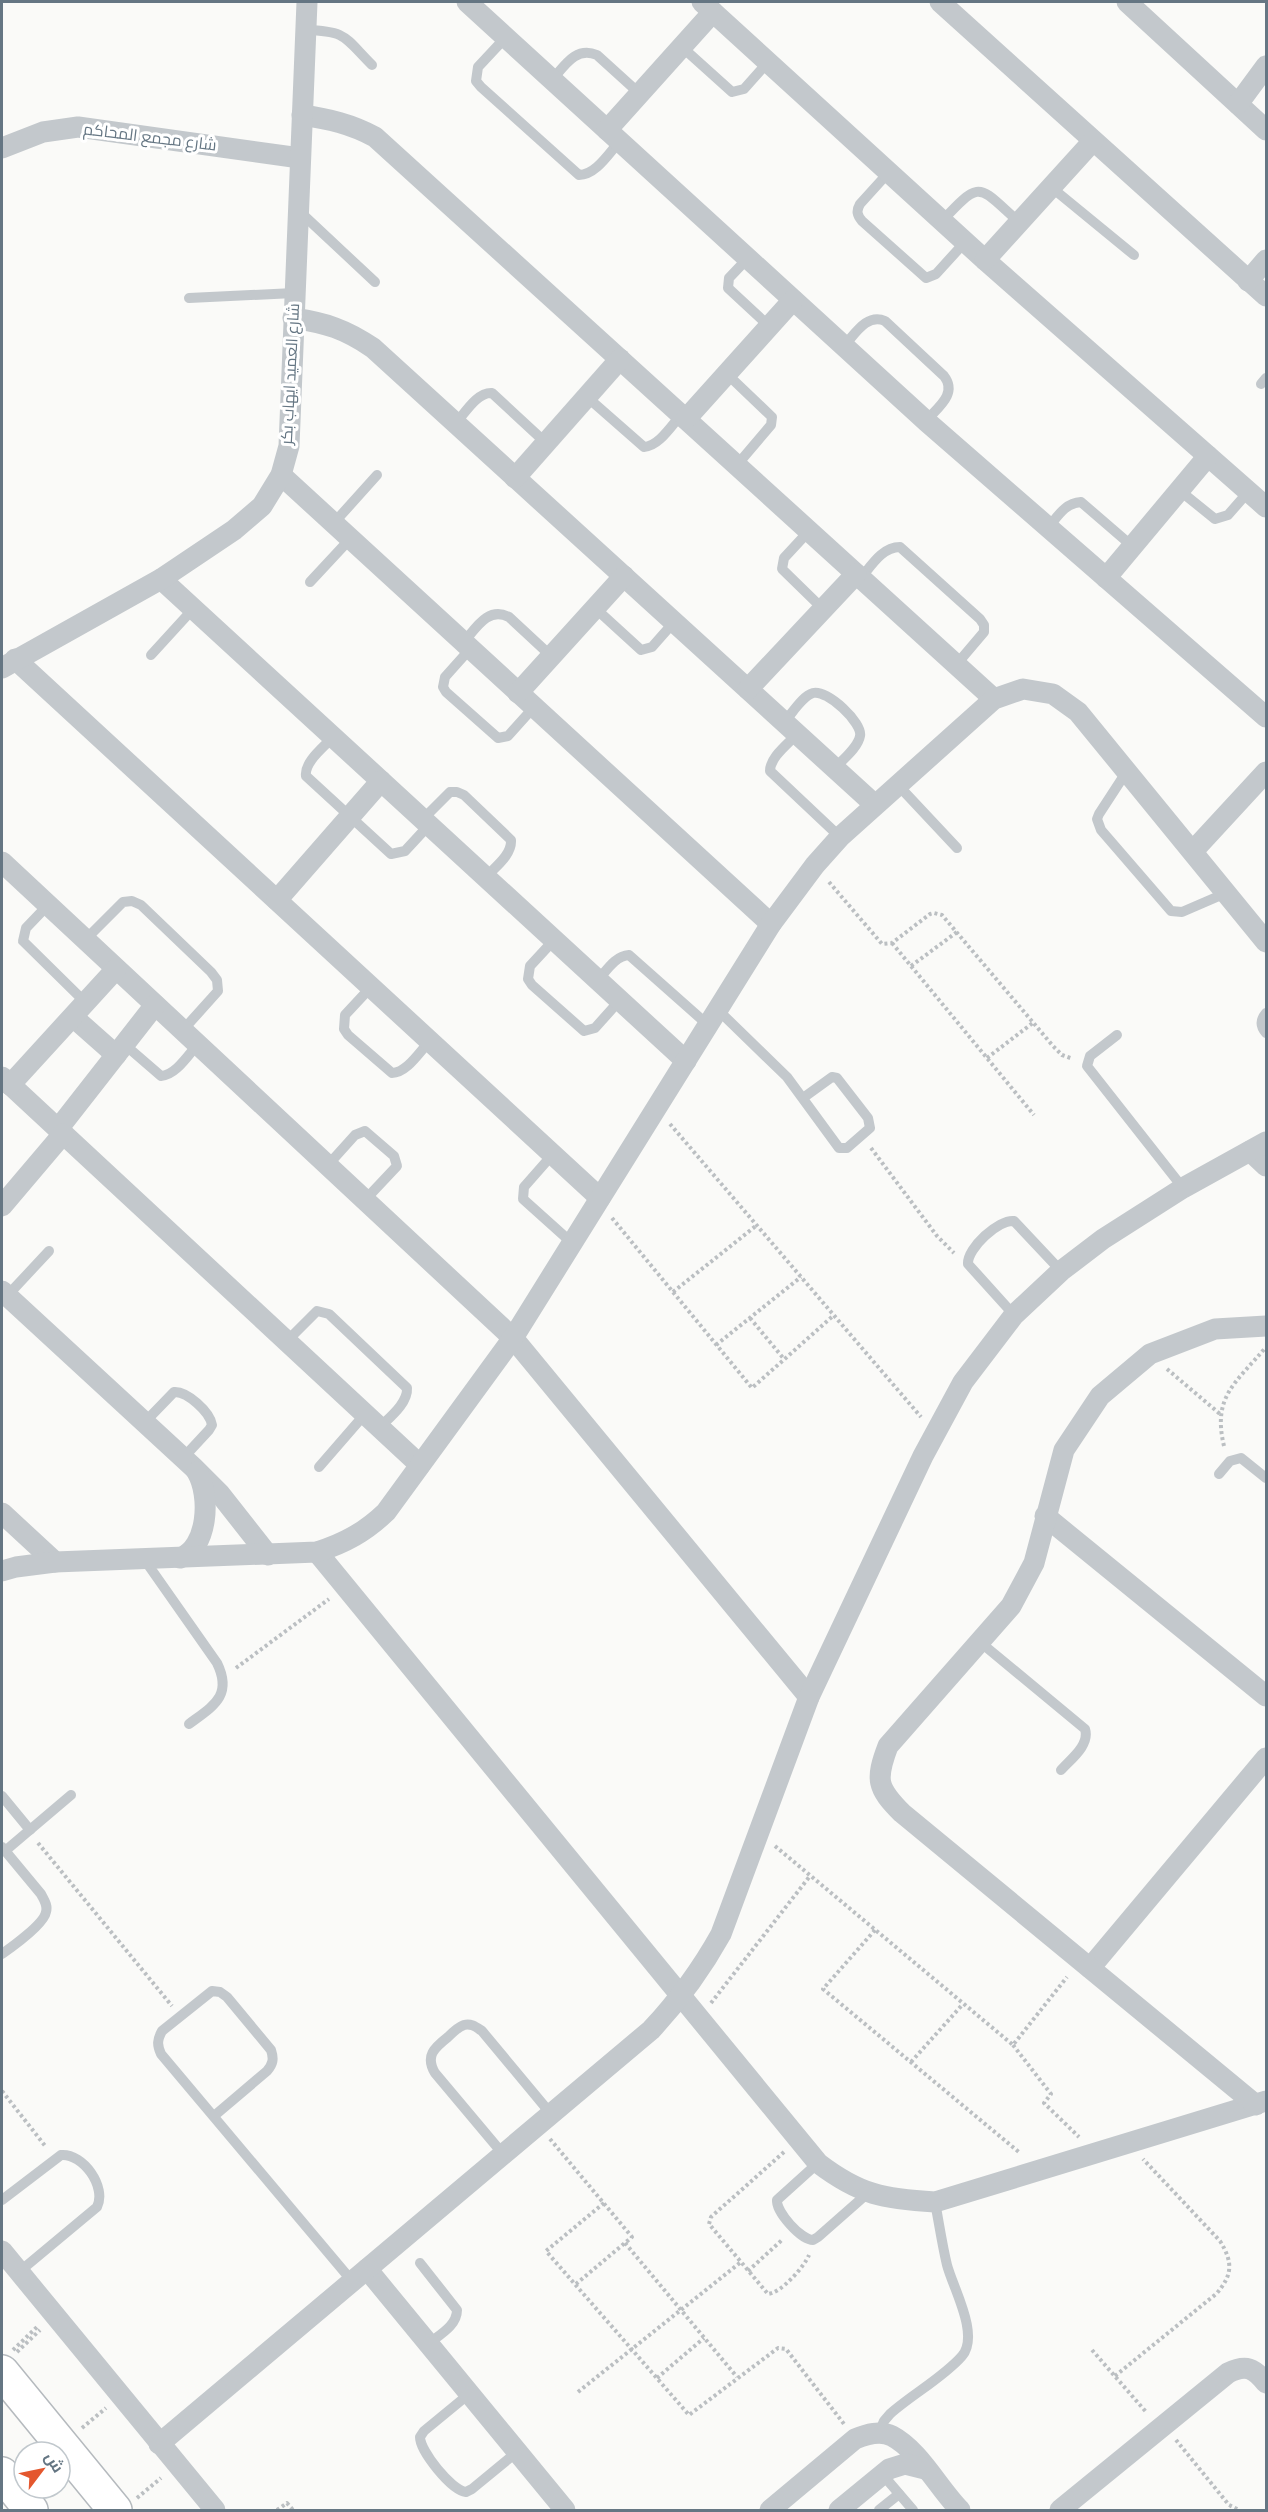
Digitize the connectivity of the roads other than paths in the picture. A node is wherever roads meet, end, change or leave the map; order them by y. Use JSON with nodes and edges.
{"nodes":[{"id":1,"x":307,"y":2,"type":"edge"},
{"id":2,"x":466,"y":2,"type":"edge"},
{"id":3,"x":940,"y":2,"type":"edge"},
{"id":4,"x":1127,"y":2,"type":"edge"},
{"id":5,"x":707,"y":7,"type":"edge"},
{"id":6,"x":306,"y":30,"type":"junction"},
{"id":7,"x":506,"y":37,"type":"junction"},
{"id":8,"x":681,"y":47,"type":"junction"},
{"id":9,"x":768,"y":62,"type":"junction"},
{"id":10,"x":372,"y":64,"type":"dead end"},
{"id":11,"x":1266,"y":66,"type":"edge"},
{"id":12,"x":552,"y":80,"type":"junction"},
{"id":13,"x":640,"y":94,"type":"junction"},
{"id":14,"x":1238,"y":104,"type":"junction"},
{"id":15,"x":302,"y":115,"type":"junction"},
{"id":16,"x":1266,"y":130,"type":"edge"},
{"id":17,"x":613,"y":136,"type":"junction"},
{"id":18,"x":1093,"y":141,"type":"junction"},
{"id":19,"x":2,"y":148,"type":"edge"},
{"id":20,"x":300,"y":158,"type":"junction"},
{"id":21,"x":889,"y":172,"type":"junction"},
{"id":22,"x":1051,"y":187,"type":"junction"},
{"id":23,"x":298,"y":210,"type":"junction"},
{"id":24,"x":942,"y":221,"type":"junction"},
{"id":25,"x":1019,"y":222,"type":"junction"},
{"id":26,"x":965,"y":242,"type":"junction"},
{"id":27,"x":1134,"y":255,"type":"dead end"},
{"id":28,"x":747,"y":258,"type":"junction"},
{"id":29,"x":985,"y":260,"type":"junction"},
{"id":30,"x":1266,"y":260,"type":"edge"},
{"id":31,"x":1248,"y":281,"type":"junction"},
{"id":32,"x":375,"y":282,"type":"dead end"},
{"id":33,"x":294,"y":293,"type":"junction"},
{"id":34,"x":1266,"y":296,"type":"edge"},
{"id":35,"x":189,"y":298,"type":"dead end"},
{"id":36,"x":793,"y":300,"type":"junction"},
{"id":37,"x":293,"y":318,"type":"junction"},
{"id":38,"x":769,"y":326,"type":"junction"},
{"id":39,"x":844,"y":346,"type":"junction"},
{"id":40,"x":620,"y":359,"type":"junction"},
{"id":41,"x":727,"y":374,"type":"junction"},
{"id":42,"x":587,"y":397,"type":"junction"},
{"id":43,"x":684,"y":417,"type":"junction"},
{"id":44,"x":926,"y":421,"type":"junction"},
{"id":45,"x":456,"y":423,"type":"junction"},
{"id":46,"x":546,"y":443,"type":"junction"},
{"id":47,"x":1208,"y":456,"type":"junction"},
{"id":48,"x":736,"y":465,"type":"junction"},
{"id":49,"x":281,"y":475,"type":"junction"},
{"id":50,"x":377,"y":475,"type":"dead end"},
{"id":51,"x":515,"y":478,"type":"junction"},
{"id":52,"x":1179,"y":490,"type":"junction"},
{"id":53,"x":1249,"y":491,"type":"junction"},
{"id":54,"x":1266,"y":507,"type":"edge"},
{"id":55,"x":333,"y":524,"type":"junction"},
{"id":56,"x":1048,"y":528,"type":"junction"},
{"id":57,"x":809,"y":531,"type":"junction"},
{"id":58,"x":350,"y":539,"type":"junction"},
{"id":59,"x":1132,"y":546,"type":"junction"},
{"id":60,"x":624,"y":576,"type":"junction"},
{"id":61,"x":858,"y":576,"type":"junction"},
{"id":62,"x":1106,"y":578,"type":"junction"},
{"id":63,"x":161,"y":579,"type":"junction"},
{"id":64,"x":310,"y":582,"type":"dead end"},
{"id":65,"x":193,"y":609,"type":"junction"},
{"id":66,"x":595,"y":609,"type":"junction"},
{"id":67,"x":823,"y":609,"type":"junction"},
{"id":68,"x":674,"y":622,"type":"junction"},
{"id":69,"x":466,"y":646,"type":"junction"},
{"id":70,"x":151,"y":655,"type":"dead end"},
{"id":71,"x":551,"y":656,"type":"junction"},
{"id":72,"x":8,"y":664,"type":"edge"},
{"id":73,"x":956,"y":665,"type":"junction"},
{"id":74,"x":748,"y":689,"type":"junction"},
{"id":75,"x":518,"y":693,"type":"junction"},
{"id":76,"x":993,"y":699,"type":"junction"},
{"id":77,"x":534,"y":707,"type":"junction"},
{"id":78,"x":1266,"y":717,"type":"edge"},
{"id":79,"x":790,"y":728,"type":"junction"},
{"id":80,"x":333,"y":737,"type":"junction"},
{"id":81,"x":835,"y":768,"type":"junction"},
{"id":82,"x":1127,"y":771,"type":"junction"},
{"id":83,"x":1266,"y":772,"type":"edge"},
{"id":84,"x":381,"y":781,"type":"junction"},
{"id":85,"x":897,"y":783,"type":"junction"},
{"id":86,"x":874,"y":804,"type":"junction"},
{"id":87,"x":349,"y":817,"type":"junction"},
{"id":88,"x":426,"y":822,"type":"junction"},
{"id":89,"x":840,"y":837,"type":"junction"},
{"id":90,"x":957,"y":848,"type":"dead end"},
{"id":91,"x":1193,"y":851,"type":"junction"},
{"id":92,"x":2,"y":862,"type":"edge"},
{"id":93,"x":486,"y":877,"type":"junction"},
{"id":94,"x":1226,"y":893,"type":"junction"},
{"id":95,"x":277,"y":900,"type":"junction"},
{"id":96,"x":48,"y":904,"type":"junction"},
{"id":97,"x":771,"y":924,"type":"junction"},
{"id":98,"x":85,"y":939,"type":"junction"},
{"id":99,"x":554,"y":940,"type":"junction"},
{"id":100,"x":1266,"y":942,"type":"edge"},
{"id":101,"x":116,"y":969,"type":"junction"},
{"id":102,"x":598,"y":980,"type":"junction"},
{"id":103,"x":371,"y":987,"type":"junction"},
{"id":104,"x":620,"y":1000,"type":"junction"},
{"id":105,"x":155,"y":1005,"type":"junction"},
{"id":106,"x":79,"y":1010,"type":"junction"},
{"id":107,"x":1266,"y":1013,"type":"edge"},
{"id":108,"x":713,"y":1017,"type":"junction"},
{"id":109,"x":1266,"y":1033,"type":"edge"},
{"id":110,"x":1117,"y":1035,"type":"dead end"},
{"id":111,"x":190,"y":1037,"type":"junction"},
{"id":112,"x":430,"y":1041,"type":"junction"},
{"id":113,"x":120,"y":1049,"type":"junction"},
{"id":114,"x":686,"y":1061,"type":"junction"},
{"id":115,"x":6,"y":1081,"type":"edge"},
{"id":116,"x":803,"y":1098,"type":"junction"},
{"id":117,"x":60,"y":1132,"type":"junction"},
{"id":118,"x":1258,"y":1147,"type":"edge"},
{"id":119,"x":553,"y":1154,"type":"junction"},
{"id":120,"x":328,"y":1165,"type":"junction"},
{"id":121,"x":1266,"y":1166,"type":"edge"},
{"id":122,"x":1183,"y":1188,"type":"junction"},
{"id":123,"x":365,"y":1200,"type":"junction"},
{"id":124,"x":599,"y":1200,"type":"junction"},
{"id":125,"x":2,"y":1206,"type":"edge"},
{"id":126,"x":572,"y":1243,"type":"junction"},
{"id":127,"x":49,"y":1251,"type":"dead end"},
{"id":128,"x":1061,"y":1271,"type":"junction"},
{"id":129,"x":4,"y":1293,"type":"edge"},
{"id":130,"x":1014,"y":1315,"type":"junction"},
{"id":131,"x":1266,"y":1326,"type":"edge"},
{"id":132,"x":513,"y":1338,"type":"junction"},
{"id":133,"x":287,"y":1341,"type":"junction"},
{"id":134,"x":373,"y":1420,"type":"junction"},
{"id":135,"x":145,"y":1422,"type":"junction"},
{"id":136,"x":189,"y":1462,"type":"junction"},
{"id":137,"x":420,"y":1465,"type":"junction"},
{"id":138,"x":319,"y":1467,"type":"dead end"},
{"id":139,"x":1219,"y":1474,"type":"dead end"},
{"id":140,"x":1266,"y":1478,"type":"edge"},
{"id":141,"x":2,"y":1513,"type":"edge"},
{"id":142,"x":1045,"y":1516,"type":"junction"},
{"id":143,"x":317,"y":1552,"type":"junction"},
{"id":144,"x":268,"y":1555,"type":"junction"},
{"id":145,"x":180,"y":1558,"type":"junction"},
{"id":146,"x":143,"y":1559,"type":"junction"},
{"id":147,"x":55,"y":1562,"type":"junction"},
{"id":148,"x":2,"y":1571,"type":"edge"},
{"id":149,"x":980,"y":1642,"type":"junction"},
{"id":150,"x":1266,"y":1696,"type":"edge"},
{"id":151,"x":809,"y":1697,"type":"junction"},
{"id":152,"x":189,"y":1724,"type":"dead end"},
{"id":153,"x":1266,"y":1758,"type":"edge"},
{"id":154,"x":1061,"y":1770,"type":"dead end"},
{"id":155,"x":71,"y":1795,"type":"dead end"},
{"id":156,"x":2,"y":1796,"type":"edge"},
{"id":157,"x":29,"y":1830,"type":"junction"},
{"id":158,"x":3,"y":1849,"type":"edge"},
{"id":159,"x":2,"y":1954,"type":"edge"},
{"id":160,"x":1086,"y":1964,"type":"junction"},
{"id":161,"x":681,"y":1998,"type":"junction"},
{"id":162,"x":1261,"y":2103,"type":"edge"},
{"id":163,"x":214,"y":2116,"type":"junction"},
{"id":164,"x":545,"y":2120,"type":"junction"},
{"id":165,"x":503,"y":2154,"type":"junction"},
{"id":166,"x":818,"y":2163,"type":"junction"},
{"id":167,"x":868,"y":2193,"type":"junction"},
{"id":168,"x":2,"y":2200,"type":"edge"},
{"id":169,"x":935,"y":2202,"type":"junction"},
{"id":170,"x":2,"y":2252,"type":"edge"},
{"id":171,"x":420,"y":2263,"type":"dead end"},
{"id":172,"x":19,"y":2272,"type":"junction"},
{"id":173,"x":359,"y":2276,"type":"junction"},
{"id":174,"x":428,"y":2344,"type":"junction"},
{"id":175,"x":2,"y":2372,"type":"edge"},
{"id":176,"x":1266,"y":2383,"type":"edge"},
{"id":177,"x":469,"y":2394,"type":"junction"},
{"id":178,"x":879,"y":2433,"type":"junction"},
{"id":179,"x":159,"y":2444,"type":"junction"},
{"id":180,"x":517,"y":2452,"type":"junction"},
{"id":181,"x":925,"y":2469,"type":"junction"},
{"id":182,"x":2,"y":2474,"type":"edge"},
{"id":183,"x":883,"y":2475,"type":"junction"},
{"id":184,"x":899,"y":2494,"type":"junction"},
{"id":185,"x":31,"y":2511,"type":"edge"},
{"id":186,"x":115,"y":2511,"type":"edge"},
{"id":187,"x":214,"y":2511,"type":"edge"},
{"id":188,"x":565,"y":2511,"type":"edge"},
{"id":189,"x":770,"y":2511,"type":"edge"},
{"id":190,"x":839,"y":2511,"type":"edge"},
{"id":191,"x":879,"y":2511,"type":"edge"},
{"id":192,"x":913,"y":2511,"type":"edge"},
{"id":193,"x":960,"y":2511,"type":"edge"},
{"id":194,"x":1060,"y":2511,"type":"edge"}],
"edges":[{"from":1,"to":6,"type":"street","name":"شارع العميد ايهاب بكر"},
{"from":2,"to":7,"type":"street"},
{"from":3,"to":18,"type":"street"},
{"from":4,"to":14,"type":"street"},
{"from":5,"to":8,"type":"street"},
{"from":5,"to":9,"type":"street"},
{"from":6,"to":10,"type":"lane"},
{"from":6,"to":15,"type":"street","name":"شارع العميد ايهاب بكر"},
{"from":7,"to":12,"type":"street"},
{"from":7,"to":17,"type":"lane"},
{"from":8,"to":9,"type":"lane"},
{"from":8,"to":13,"type":"street"},
{"from":9,"to":21,"type":"street"},
{"from":11,"to":14,"type":"street"},
{"from":12,"to":13,"type":"lane"},
{"from":12,"to":17,"type":"street"},
{"from":13,"to":17,"type":"street"},
{"from":14,"to":16,"type":"street"},
{"from":15,"to":20,"type":"street","name":"شارع العميد ايهاب بكر"},
{"from":15,"to":40,"type":"street"},
{"from":17,"to":28,"type":"street"},
{"from":18,"to":22,"type":"street"},
{"from":18,"to":31,"type":"street"},
{"from":19,"to":20,"type":"street","name":"شارع مجمع المحاكم"},
{"from":20,"to":23,"type":"street","name":"شارع العميد ايهاب بكر"},
{"from":21,"to":24,"type":"street"},
{"from":21,"to":26,"type":"lane"},
{"from":22,"to":25,"type":"street"},
{"from":22,"to":27,"type":"lane"},
{"from":23,"to":32,"type":"lane"},
{"from":23,"to":33,"type":"street","name":"شارع العميد ايهاب بكر"},
{"from":24,"to":25,"type":"lane"},
{"from":24,"to":26,"type":"street"},
{"from":25,"to":29,"type":"street"},
{"from":26,"to":29,"type":"street"},
{"from":28,"to":36,"type":"street"},
{"from":28,"to":38,"type":"lane"},
{"from":29,"to":47,"type":"street"},
{"from":30,"to":31,"type":"street"},
{"from":31,"to":34,"type":"street"},
{"from":33,"to":35,"type":"lane"},
{"from":33,"to":37,"type":"street","name":"شارع العميد ايهاب بكر"},
{"from":36,"to":38,"type":"street"},
{"from":36,"to":39,"type":"street"},
{"from":37,"to":45,"type":"street"},
{"from":37,"to":49,"type":"street","name":"شارع العميد ايهاب بكر"},
{"from":38,"to":41,"type":"street"},
{"from":39,"to":44,"type":"street"},
{"from":39,"to":44,"type":"lane"},
{"from":40,"to":42,"type":"street"},
{"from":40,"to":43,"type":"street"},
{"from":41,"to":43,"type":"street"},
{"from":41,"to":48,"type":"lane"},
{"from":42,"to":43,"type":"lane"},
{"from":42,"to":46,"type":"street"},
{"from":43,"to":48,"type":"street"},
{"from":44,"to":56,"type":"street"},
{"from":45,"to":46,"type":"lane"},
{"from":45,"to":51,"type":"street"},
{"from":46,"to":51,"type":"street"},
{"from":47,"to":52,"type":"street"},
{"from":47,"to":53,"type":"street"},
{"from":48,"to":57,"type":"street"},
{"from":49,"to":55,"type":"street"},
{"from":49,"to":63,"type":"street","name":"شارع العميد ايهاب بكر"},
{"from":50,"to":55,"type":"lane"},
{"from":51,"to":60,"type":"street"},
{"from":52,"to":53,"type":"lane"},
{"from":52,"to":59,"type":"street"},
{"from":53,"to":54,"type":"street"},
{"from":55,"to":58,"type":"street"},
{"from":56,"to":59,"type":"lane"},
{"from":56,"to":62,"type":"street"},
{"from":57,"to":61,"type":"street"},
{"from":57,"to":67,"type":"lane"},
{"from":58,"to":64,"type":"lane"},
{"from":58,"to":69,"type":"street"},
{"from":59,"to":62,"type":"street"},
{"from":60,"to":66,"type":"street"},
{"from":60,"to":68,"type":"street"},
{"from":61,"to":67,"type":"street"},
{"from":61,"to":73,"type":"street"},
{"from":61,"to":73,"type":"lane"},
{"from":62,"to":78,"type":"street"},
{"from":63,"to":65,"type":"street"},
{"from":63,"to":72,"type":"street","name":"شارع العميد ايهاب بكر"},
{"from":65,"to":70,"type":"lane"},
{"from":65,"to":80,"type":"street"},
{"from":66,"to":68,"type":"lane"},
{"from":66,"to":71,"type":"street"},
{"from":67,"to":74,"type":"street"},
{"from":68,"to":74,"type":"street"},
{"from":69,"to":71,"type":"lane"},
{"from":69,"to":75,"type":"street"},
{"from":69,"to":77,"type":"lane"},
{"from":71,"to":75,"type":"street"},
{"from":72,"to":95,"type":"street"},
{"from":73,"to":76,"type":"street"},
{"from":74,"to":79,"type":"street"},
{"from":75,"to":77,"type":"street"},
{"from":76,"to":82,"type":"street"},
{"from":76,"to":85,"type":"street"},
{"from":77,"to":97,"type":"street"},
{"from":79,"to":81,"type":"street"},
{"from":79,"to":81,"type":"lane"},
{"from":79,"to":89,"type":"lane"},
{"from":80,"to":84,"type":"street"},
{"from":80,"to":87,"type":"lane"},
{"from":81,"to":86,"type":"street"},
{"from":82,"to":91,"type":"street"},
{"from":82,"to":94,"type":"lane"},
{"from":83,"to":91,"type":"street"},
{"from":84,"to":87,"type":"street"},
{"from":84,"to":88,"type":"street"},
{"from":85,"to":86,"type":"street"},
{"from":85,"to":90,"type":"lane"},
{"from":86,"to":89,"type":"street"},
{"from":87,"to":88,"type":"lane"},
{"from":87,"to":95,"type":"street"},
{"from":88,"to":93,"type":"street"},
{"from":88,"to":93,"type":"lane"},
{"from":89,"to":97,"type":"street"},
{"from":91,"to":94,"type":"street"},
{"from":92,"to":96,"type":"street"},
{"from":93,"to":99,"type":"street"},
{"from":94,"to":100,"type":"street"},
{"from":95,"to":103,"type":"street"},
{"from":96,"to":98,"type":"street"},
{"from":96,"to":106,"type":"lane"},
{"from":97,"to":108,"type":"street"},
{"from":98,"to":101,"type":"street"},
{"from":98,"to":111,"type":"lane"},
{"from":99,"to":102,"type":"street"},
{"from":99,"to":104,"type":"lane"},
{"from":101,"to":105,"type":"street"},
{"from":101,"to":106,"type":"street"},
{"from":102,"to":104,"type":"street"},
{"from":102,"to":108,"type":"lane"},
{"from":103,"to":112,"type":"street"},
{"from":103,"to":112,"type":"lane"},
{"from":104,"to":114,"type":"street"},
{"from":105,"to":111,"type":"street"},
{"from":105,"to":113,"type":"street"},
{"from":106,"to":113,"type":"street"},
{"from":106,"to":115,"type":"street"},
{"from":107,"to":109,"type":"lane"},
{"from":108,"to":114,"type":"street"},
{"from":108,"to":116,"type":"lane"},
{"from":110,"to":122,"type":"lane"},
{"from":111,"to":113,"type":"lane"},
{"from":111,"to":120,"type":"street"},
{"from":112,"to":119,"type":"street"},
{"from":113,"to":117,"type":"street"},
{"from":114,"to":124,"type":"street"},
{"from":115,"to":117,"type":"street"},
{"from":116,"to":116,"type":"lane"},
{"from":117,"to":125,"type":"street"},
{"from":117,"to":133,"type":"street"},
{"from":118,"to":121,"type":"street"},
{"from":118,"to":122,"type":"street"},
{"from":119,"to":124,"type":"street"},
{"from":119,"to":126,"type":"lane"},
{"from":120,"to":123,"type":"street"},
{"from":120,"to":123,"type":"lane"},
{"from":122,"to":128,"type":"street"},
{"from":123,"to":132,"type":"street"},
{"from":124,"to":126,"type":"street"},
{"from":126,"to":132,"type":"street"},
{"from":127,"to":129,"type":"lane"},
{"from":128,"to":130,"type":"street"},
{"from":128,"to":130,"type":"lane"},
{"from":129,"to":135,"type":"street"},
{"from":130,"to":151,"type":"street"},
{"from":131,"to":142,"type":"street"},
{"from":132,"to":137,"type":"street"},
{"from":132,"to":151,"type":"street"},
{"from":133,"to":134,"type":"street"},
{"from":133,"to":134,"type":"lane"},
{"from":134,"to":137,"type":"street"},
{"from":134,"to":138,"type":"lane"},
{"from":135,"to":136,"type":"street"},
{"from":135,"to":136,"type":"lane"},
{"from":136,"to":144,"type":"street"},
{"from":136,"to":145,"type":"street"},
{"from":137,"to":143,"type":"street"},
{"from":139,"to":140,"type":"lane"},
{"from":141,"to":147,"type":"street"},
{"from":142,"to":149,"type":"street"},
{"from":142,"to":150,"type":"street"},
{"from":143,"to":144,"type":"street"},
{"from":143,"to":161,"type":"street"},
{"from":144,"to":145,"type":"street"},
{"from":145,"to":146,"type":"street"},
{"from":146,"to":147,"type":"street"},
{"from":146,"to":152,"type":"lane"},
{"from":147,"to":148,"type":"street"},
{"from":149,"to":154,"type":"lane"},
{"from":149,"to":160,"type":"street"},
{"from":151,"to":161,"type":"street"},
{"from":153,"to":160,"type":"street"},
{"from":155,"to":157,"type":"lane"},
{"from":156,"to":157,"type":"lane"},
{"from":157,"to":158,"type":"lane"},
{"from":158,"to":159,"type":"lane"},
{"from":160,"to":162,"type":"street"},
{"from":161,"to":164,"type":"street"},
{"from":161,"to":166,"type":"street"},
{"from":162,"to":169,"type":"street"},
{"from":163,"to":163,"type":"lane"},
{"from":163,"to":173,"type":"lane"},
{"from":164,"to":165,"type":"street"},
{"from":164,"to":165,"type":"lane"},
{"from":165,"to":173,"type":"street"},
{"from":166,"to":167,"type":"street"},
{"from":166,"to":167,"type":"lane"},
{"from":167,"to":169,"type":"street"},
{"from":168,"to":172,"type":"lane"},
{"from":169,"to":178,"type":"lane"},
{"from":170,"to":172,"type":"street"},
{"from":171,"to":174,"type":"lane"},
{"from":172,"to":179,"type":"street"},
{"from":173,"to":174,"type":"street"},
{"from":173,"to":179,"type":"street"},
{"from":174,"to":177,"type":"street"},
{"from":175,"to":186,"type":"main road"},
{"from":176,"to":194,"type":"street"},
{"from":177,"to":180,"type":"street"},
{"from":177,"to":180,"type":"lane"},
{"from":178,"to":181,"type":"street"},
{"from":178,"to":189,"type":"street"},
{"from":179,"to":187,"type":"street"},
{"from":180,"to":188,"type":"street"},
{"from":181,"to":183,"type":"street"},
{"from":181,"to":193,"type":"street"},
{"from":182,"to":185,"type":"main road"},
{"from":183,"to":184,"type":"lane"},
{"from":183,"to":190,"type":"street"},
{"from":184,"to":191,"type":"lane"},
{"from":184,"to":192,"type":"lane"}]}
